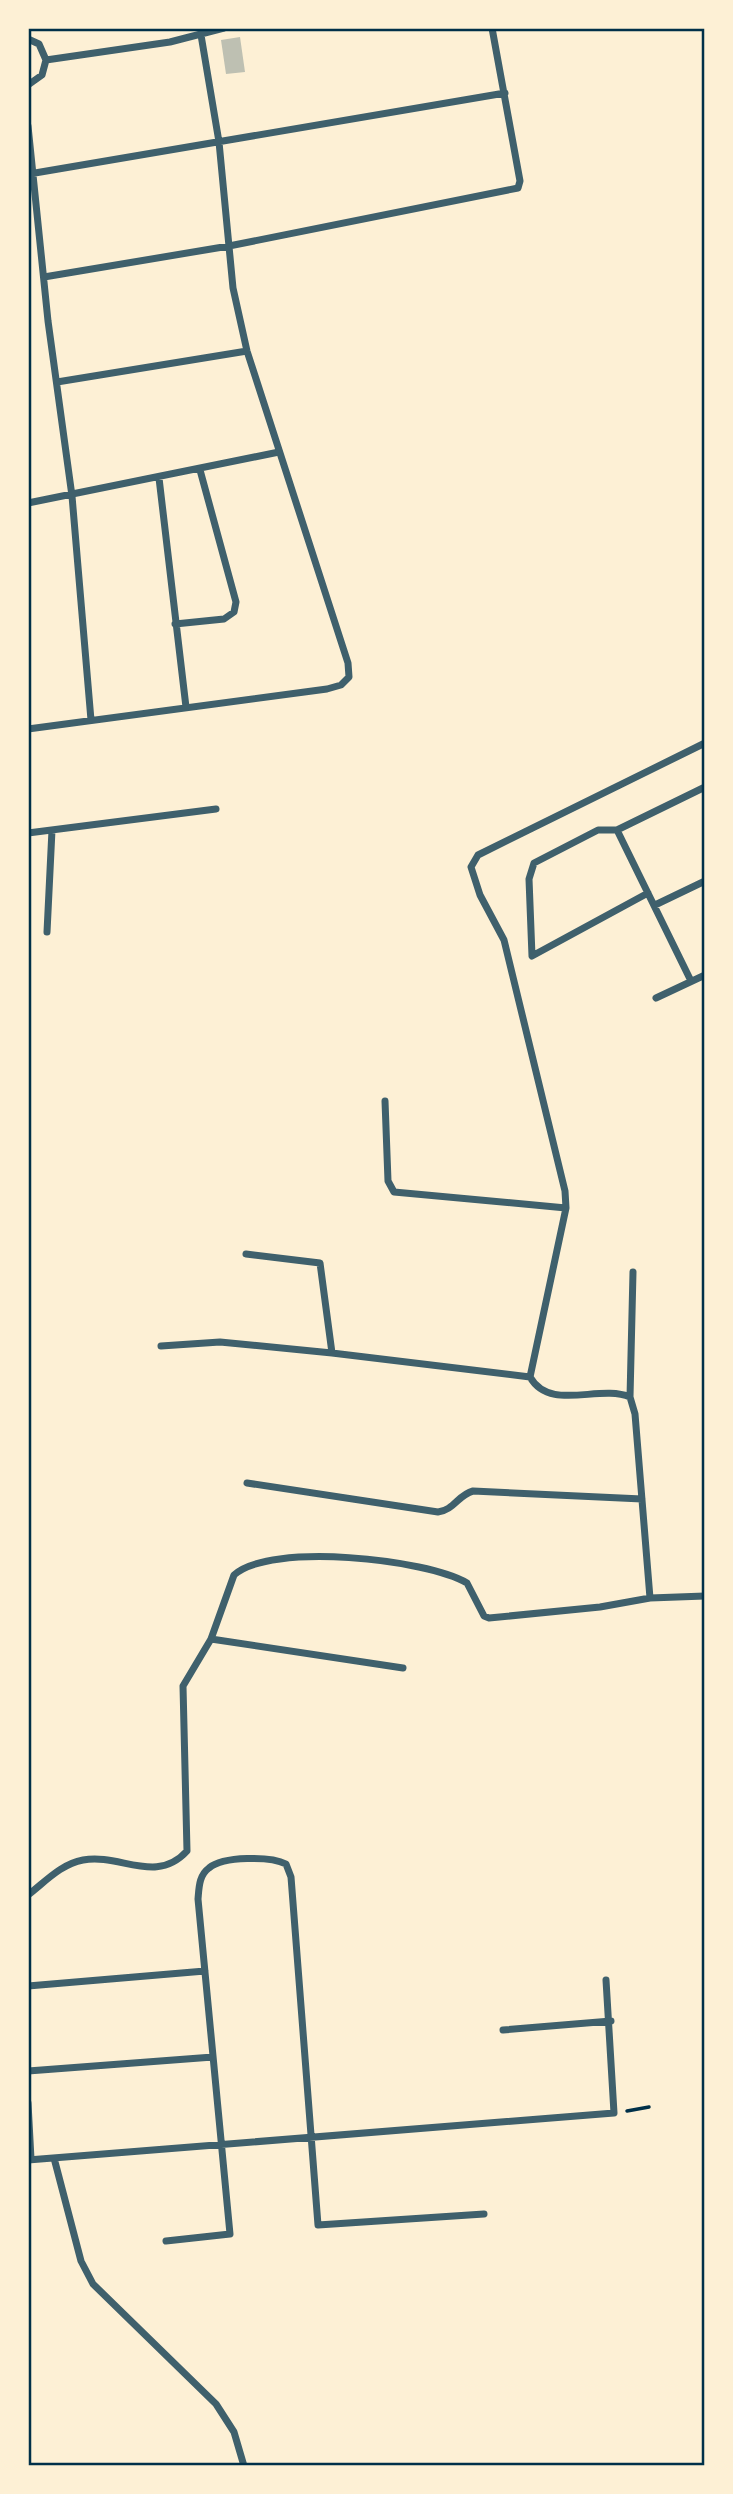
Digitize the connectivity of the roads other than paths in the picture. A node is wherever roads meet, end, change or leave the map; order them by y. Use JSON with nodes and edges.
{"nodes":[{"id":1,"x":223,"y":28,"type":"edge"},
{"id":2,"x":492,"y":28,"type":"edge"},
{"id":3,"x":201,"y":35,"type":"junction"},
{"id":4,"x":28,"y":39,"type":"edge"},
{"id":5,"x":46,"y":60,"type":"junction"},
{"id":6,"x":28,"y":85,"type":"edge"},
{"id":7,"x":505,"y":93,"type":"junction"},
{"id":8,"x":28,"y":126,"type":"edge"},
{"id":9,"x":219,"y":142,"type":"junction"},
{"id":10,"x":30,"y":174,"type":"edge"},
{"id":11,"x":229,"y":246,"type":"junction"},
{"id":12,"x":44,"y":277,"type":"junction"},
{"id":13,"x":247,"y":351,"type":"junction"},
{"id":14,"x":57,"y":382,"type":"junction"},
{"id":15,"x":279,"y":452,"type":"junction"},
{"id":16,"x":200,"y":470,"type":"junction"},
{"id":17,"x":159,"y":478,"type":"junction"},
{"id":18,"x":72,"y":496,"type":"junction"},
{"id":19,"x":28,"y":503,"type":"edge"},
{"id":20,"x":176,"y":624,"type":"junction"},
{"id":21,"x":186,"y":707,"type":"junction"},
{"id":22,"x":91,"y":720,"type":"junction"},
{"id":23,"x":28,"y":729,"type":"edge"},
{"id":24,"x":705,"y":743,"type":"edge"},
{"id":25,"x":705,"y":787,"type":"edge"},
{"id":26,"x":216,"y":809,"type":"dead end"},
{"id":27,"x":52,"y":830,"type":"junction"},
{"id":28,"x":617,"y":830,"type":"junction"},
{"id":29,"x":28,"y":833,"type":"edge"},
{"id":30,"x":705,"y":881,"type":"edge"},
{"id":31,"x":648,"y":893,"type":"junction"},
{"id":32,"x":655,"y":905,"type":"junction"},
{"id":33,"x":47,"y":932,"type":"dead end"},
{"id":34,"x":705,"y":975,"type":"edge"},
{"id":35,"x":691,"y":981,"type":"junction"},
{"id":36,"x":656,"y":998,"type":"dead end"},
{"id":37,"x":385,"y":1101,"type":"dead end"},
{"id":38,"x":566,"y":1208,"type":"junction"},
{"id":39,"x":246,"y":1254,"type":"dead end"},
{"id":40,"x":633,"y":1272,"type":"dead end"},
{"id":41,"x":161,"y":1346,"type":"dead end"},
{"id":42,"x":332,"y":1353,"type":"junction"},
{"id":43,"x":530,"y":1377,"type":"junction"},
{"id":44,"x":630,"y":1397,"type":"junction"},
{"id":45,"x":247,"y":1483,"type":"dead end"},
{"id":46,"x":642,"y":1499,"type":"junction"},
{"id":47,"x":705,"y":1596,"type":"edge"},
{"id":48,"x":650,"y":1598,"type":"junction"},
{"id":49,"x":211,"y":1639,"type":"junction"},
{"id":50,"x":403,"y":1668,"type":"dead end"},
{"id":51,"x":28,"y":1895,"type":"edge"},
{"id":52,"x":205,"y":1971,"type":"junction"},
{"id":53,"x":606,"y":1980,"type":"dead end"},
{"id":54,"x":28,"y":1986,"type":"edge"},
{"id":55,"x":611,"y":2021,"type":"junction"},
{"id":56,"x":503,"y":2030,"type":"dead end"},
{"id":57,"x":213,"y":2057,"type":"junction"},
{"id":58,"x":28,"y":2071,"type":"edge"},
{"id":59,"x":28,"y":2103,"type":"edge"},
{"id":60,"x":309,"y":2137,"type":"junction"},
{"id":61,"x":221,"y":2146,"type":"junction"},
{"id":62,"x":54,"y":2158,"type":"junction"},
{"id":63,"x":30,"y":2160,"type":"edge"},
{"id":64,"x":484,"y":2214,"type":"dead end"},
{"id":65,"x":166,"y":2241,"type":"dead end"},
{"id":66,"x":244,"y":2466,"type":"edge"}],
"edges":[{"from":1,"to":3,"type":"street"},
{"from":2,"to":7,"type":"street"},
{"from":3,"to":5,"type":"street"},
{"from":3,"to":9,"type":"street"},
{"from":4,"to":5,"type":"street"},
{"from":5,"to":6,"type":"street"},
{"from":7,"to":9,"type":"street"},
{"from":7,"to":11,"type":"street"},
{"from":8,"to":10,"type":"street"},
{"from":9,"to":10,"type":"street"},
{"from":9,"to":11,"type":"street"},
{"from":10,"to":12,"type":"street"},
{"from":11,"to":12,"type":"street"},
{"from":11,"to":13,"type":"street"},
{"from":12,"to":14,"type":"street"},
{"from":13,"to":14,"type":"street"},
{"from":13,"to":15,"type":"street"},
{"from":14,"to":18,"type":"street"},
{"from":15,"to":16,"type":"street"},
{"from":15,"to":21,"type":"street"},
{"from":16,"to":17,"type":"street"},
{"from":16,"to":20,"type":"street"},
{"from":17,"to":18,"type":"street"},
{"from":17,"to":20,"type":"street"},
{"from":18,"to":19,"type":"street"},
{"from":18,"to":22,"type":"street"},
{"from":20,"to":21,"type":"street"},
{"from":21,"to":22,"type":"street"},
{"from":22,"to":23,"type":"street"},
{"from":24,"to":38,"type":"street"},
{"from":25,"to":28,"type":"street"},
{"from":26,"to":27,"type":"street"},
{"from":27,"to":29,"type":"street"},
{"from":27,"to":33,"type":"street"},
{"from":28,"to":31,"type":"street"},
{"from":28,"to":31,"type":"street"},
{"from":30,"to":32,"type":"street"},
{"from":31,"to":32,"type":"street"},
{"from":32,"to":35,"type":"street"},
{"from":34,"to":35,"type":"street"},
{"from":35,"to":36,"type":"street"},
{"from":37,"to":38,"type":"street"},
{"from":38,"to":43,"type":"street"},
{"from":39,"to":42,"type":"street"},
{"from":40,"to":44,"type":"street"},
{"from":41,"to":42,"type":"street"},
{"from":42,"to":43,"type":"street"},
{"from":43,"to":44,"type":"street"},
{"from":44,"to":46,"type":"street"},
{"from":45,"to":46,"type":"street"},
{"from":46,"to":48,"type":"street"},
{"from":47,"to":48,"type":"street"},
{"from":48,"to":49,"type":"street"},
{"from":49,"to":50,"type":"street"},
{"from":49,"to":51,"type":"street"},
{"from":52,"to":54,"type":"street"},
{"from":52,"to":57,"type":"street"},
{"from":52,"to":60,"type":"street"},
{"from":53,"to":55,"type":"street"},
{"from":55,"to":56,"type":"street"},
{"from":55,"to":60,"type":"street"},
{"from":57,"to":58,"type":"street"},
{"from":57,"to":61,"type":"street"},
{"from":59,"to":63,"type":"street"},
{"from":60,"to":61,"type":"street"},
{"from":60,"to":64,"type":"street"},
{"from":61,"to":62,"type":"street"},
{"from":61,"to":65,"type":"street"},
{"from":62,"to":63,"type":"street"},
{"from":62,"to":66,"type":"street"}]}
